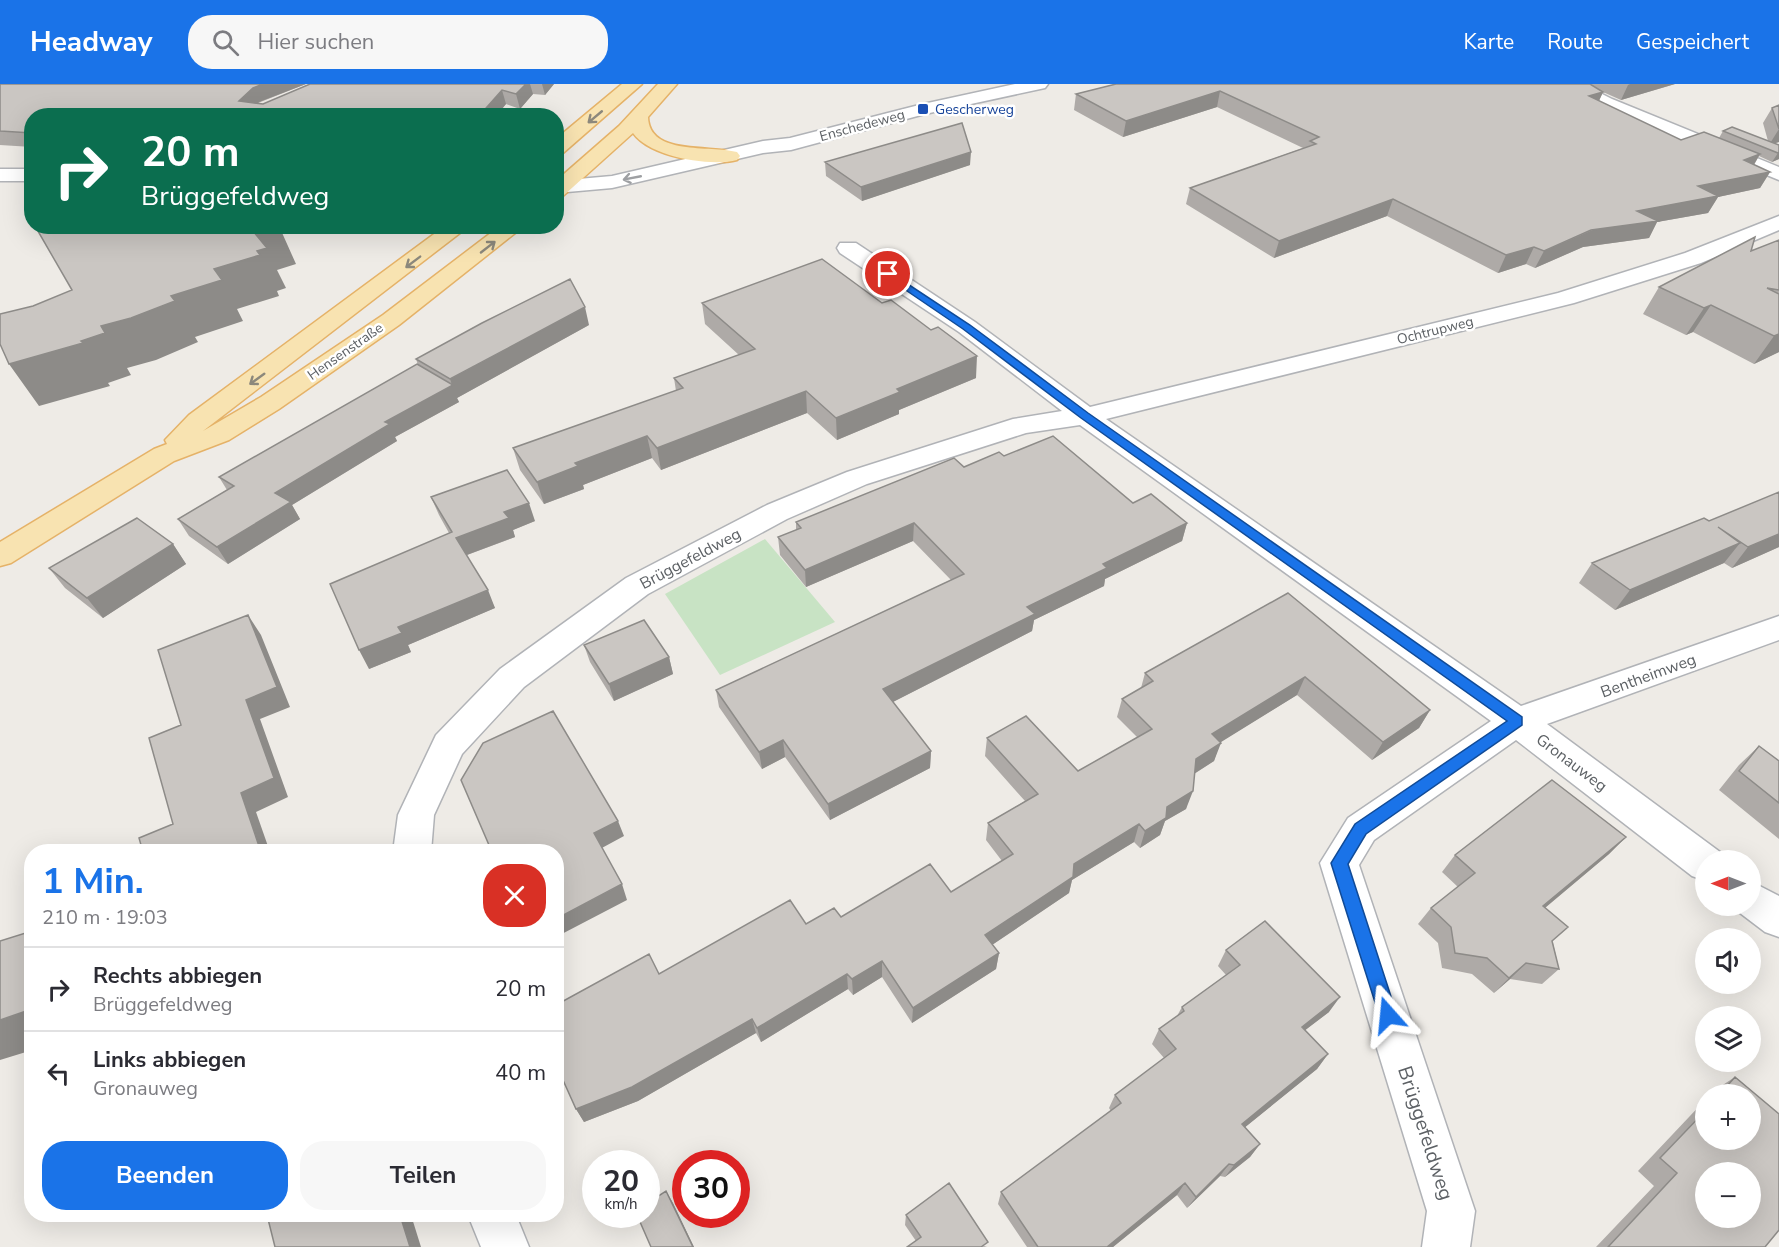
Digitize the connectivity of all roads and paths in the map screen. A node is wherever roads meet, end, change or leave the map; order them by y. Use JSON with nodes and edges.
{"nodes":[{"id":1,"x":633,"y":84,"type":"edge"},
{"id":2,"x":668,"y":84,"type":"edge"},
{"id":3,"x":1039,"y":84,"type":"edge"},
{"id":4,"x":1568,"y":84,"type":"edge"},
{"id":5,"x":639,"y":116,"type":"junction"},
{"id":6,"x":564,"y":142,"type":"edge"},
{"id":7,"x":791,"y":144,"type":"junction"},
{"id":8,"x":730,"y":156,"type":"junction"},
{"id":9,"x":1779,"y":174,"type":"edge"},
{"id":10,"x":0,"y":175,"type":"edge"},
{"id":11,"x":24,"y":175,"type":"edge"},
{"id":12,"x":564,"y":192,"type":"edge"},
{"id":13,"x":564,"y":196,"type":"edge"},
{"id":14,"x":596,"y":203,"type":"dead end"},
{"id":15,"x":1779,"y":222,"type":"edge"},
{"id":16,"x":448,"y":234,"type":"edge"},
{"id":17,"x":504,"y":234,"type":"edge"},
{"id":18,"x":848,"y":248,"type":"dead end"},
{"id":19,"x":1084,"y":416,"type":"junction"},
{"id":20,"x":164,"y":455,"type":"junction"},
{"id":21,"x":0,"y":556,"type":"edge"},
{"id":22,"x":1779,"y":628,"type":"edge"},
{"id":23,"x":1517,"y":721,"type":"junction"},
{"id":24,"x":413,"y":844,"type":"edge"},
{"id":25,"x":1695,"y":856,"type":"edge"},
{"id":26,"x":1761,"y":906,"type":"edge"},
{"id":27,"x":1779,"y":919,"type":"edge"},
{"id":28,"x":495,"y":1222,"type":"edge"},
{"id":29,"x":505,"y":1247,"type":"edge"},
{"id":30,"x":1446,"y":1247,"type":"edge"}],
"edges":[{"from":1,"to":6,"type":"main road","one_way":true},
{"from":2,"to":5,"type":"main road"},
{"from":3,"to":7,"type":"street","name":"Enschedeweg"},
{"from":4,"to":9,"type":"street"},
{"from":5,"to":8,"type":"main road"},
{"from":5,"to":12,"type":"main road"},
{"from":7,"to":8,"type":"street","name":"Enschedeweg"},
{"from":7,"to":14,"type":"street","name":"Enschedeweg"},
{"from":8,"to":13,"type":"street","name":"Enschedeweg","one_way":true},
{"from":10,"to":11,"type":"street"},
{"from":15,"to":19,"type":"street","name":"Ochtrupweg"},
{"from":16,"to":20,"type":"main road","name":"Hensenstraße","one_way":true},
{"from":20,"to":17,"type":"main road","name":"Hensenstraße","one_way":true},
{"from":18,"to":19,"type":"street","name":"Gronauweg"},
{"from":19,"to":23,"type":"street","name":"Gronauweg"},
{"from":19,"to":24,"type":"street","name":"Brüggefeldweg"},
{"from":20,"to":21,"type":"main road","name":"Hensenstraße"},
{"from":22,"to":23,"type":"street","name":"Bentheimweg"},
{"from":23,"to":25,"type":"street","name":"Gronauweg"},
{"from":23,"to":30,"type":"street","name":"Brüggefeldweg"},
{"from":26,"to":27,"type":"street"},
{"from":28,"to":29,"type":"street"}]}
